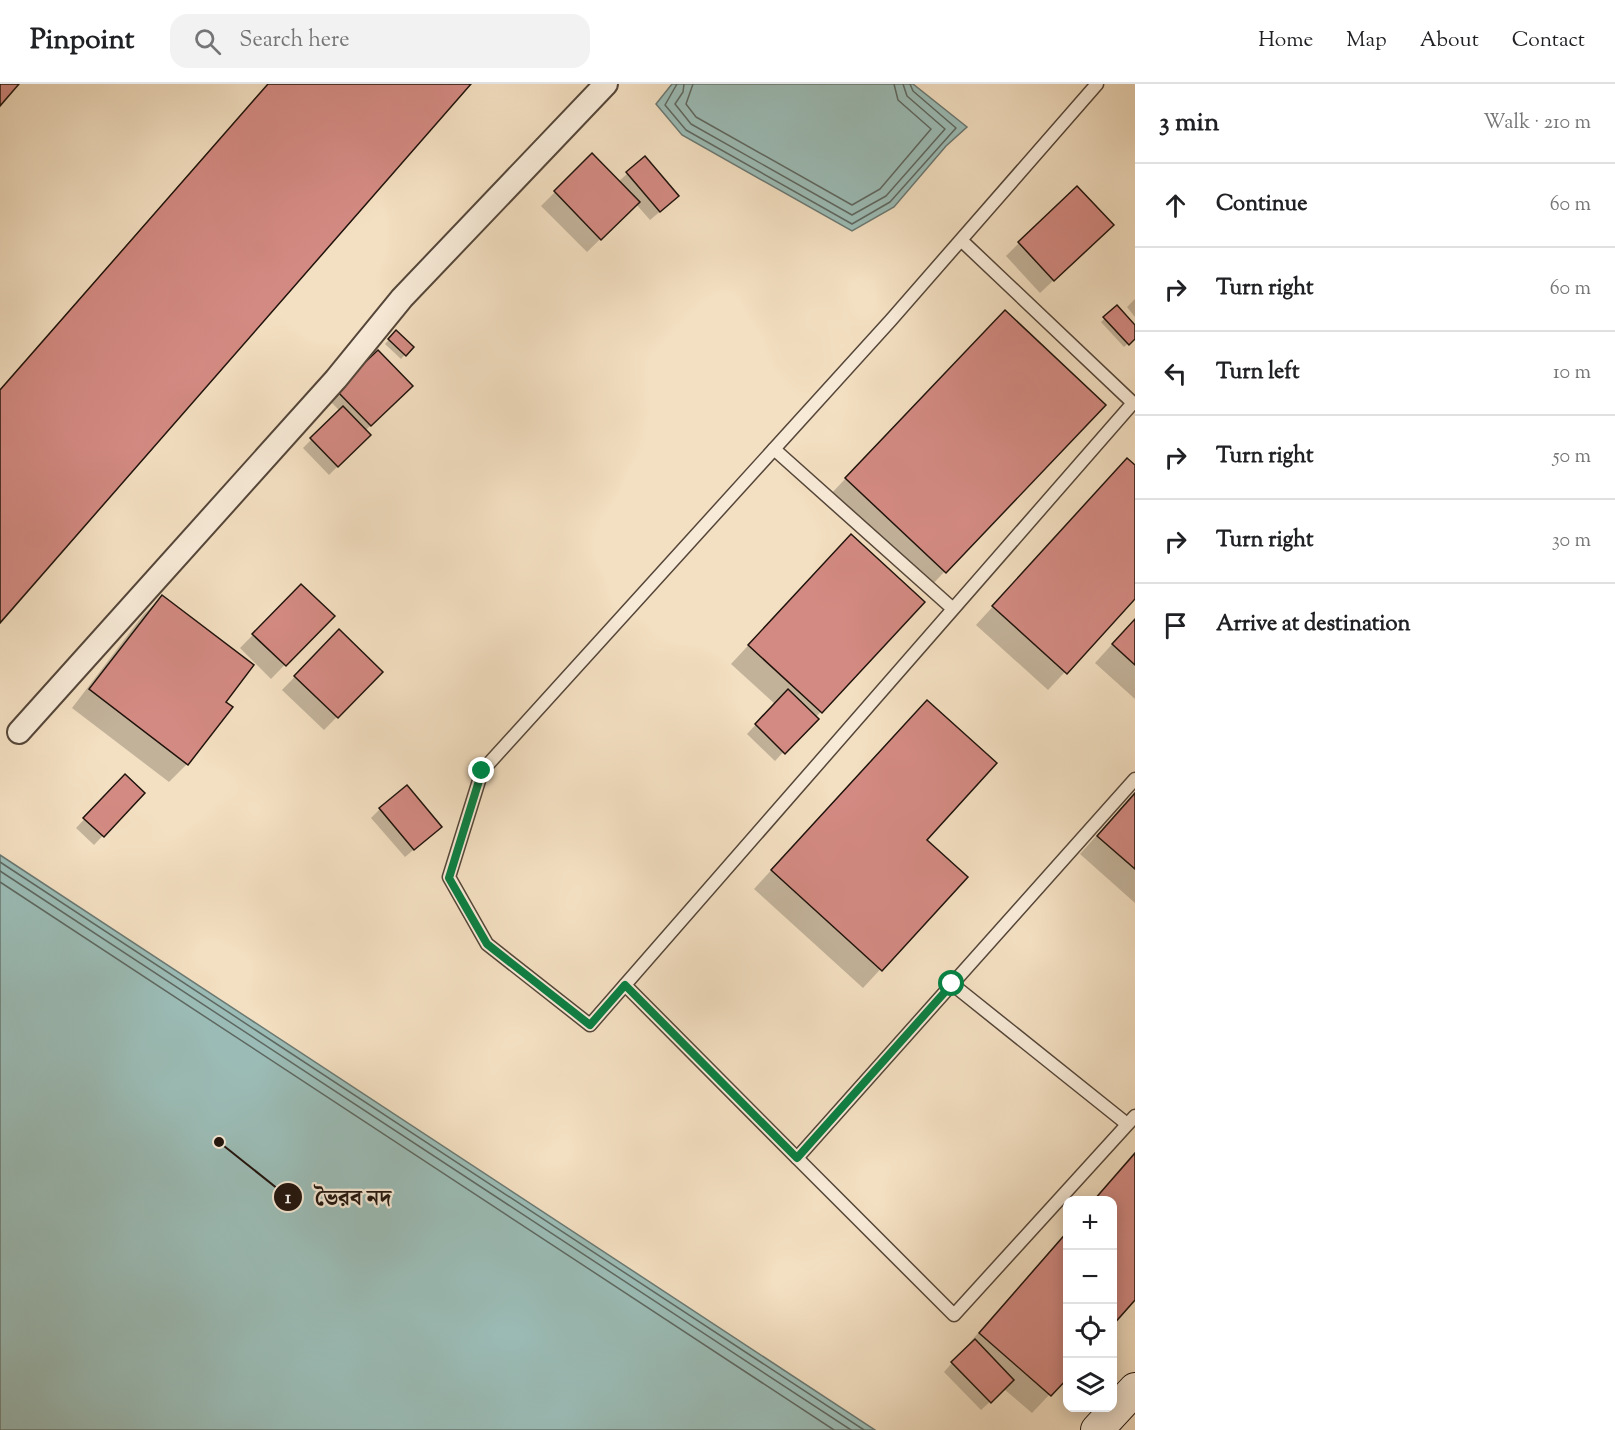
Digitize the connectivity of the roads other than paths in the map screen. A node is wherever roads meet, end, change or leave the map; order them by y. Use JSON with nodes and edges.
{"nodes":[{"id":1,"x":606,"y":84,"type":"edge"},
{"id":2,"x":1097,"y":84,"type":"edge"},
{"id":3,"x":961,"y":240,"type":"junction"},
{"id":4,"x":1134,"y":404,"type":"edge"},
{"id":5,"x":774,"y":449,"type":"junction"},
{"id":6,"x":952,"y":608,"type":"junction"},
{"id":7,"x":19,"y":732,"type":"dead end"},
{"id":8,"x":1135,"y":779,"type":"edge"},
{"id":9,"x":952,"y":984,"type":"junction"},
{"id":10,"x":625,"y":985,"type":"junction"},
{"id":11,"x":1131,"y":1120,"type":"edge"},
{"id":12,"x":797,"y":1158,"type":"junction"},
{"id":13,"x":1135,"y":1389,"type":"edge"},
{"id":14,"x":1135,"y":1405,"type":"edge"},
{"id":15,"x":1097,"y":1430,"type":"edge"},
{"id":16,"x":1112,"y":1430,"type":"edge"}],
"edges":[{"from":1,"to":7,"type":"street"},
{"from":2,"to":3,"type":"lane"},
{"from":3,"to":4,"type":"lane"},
{"from":3,"to":5,"type":"lane"},
{"from":4,"to":6,"type":"lane"},
{"from":5,"to":6,"type":"lane"},
{"from":5,"to":10,"type":"lane"},
{"from":6,"to":10,"type":"lane"},
{"from":8,"to":9,"type":"lane"},
{"from":9,"to":11,"type":"lane"},
{"from":9,"to":12,"type":"lane"},
{"from":10,"to":12,"type":"lane"},
{"from":11,"to":12,"type":"lane"},
{"from":13,"to":15,"type":"street"},
{"from":14,"to":16,"type":"street"}]}
